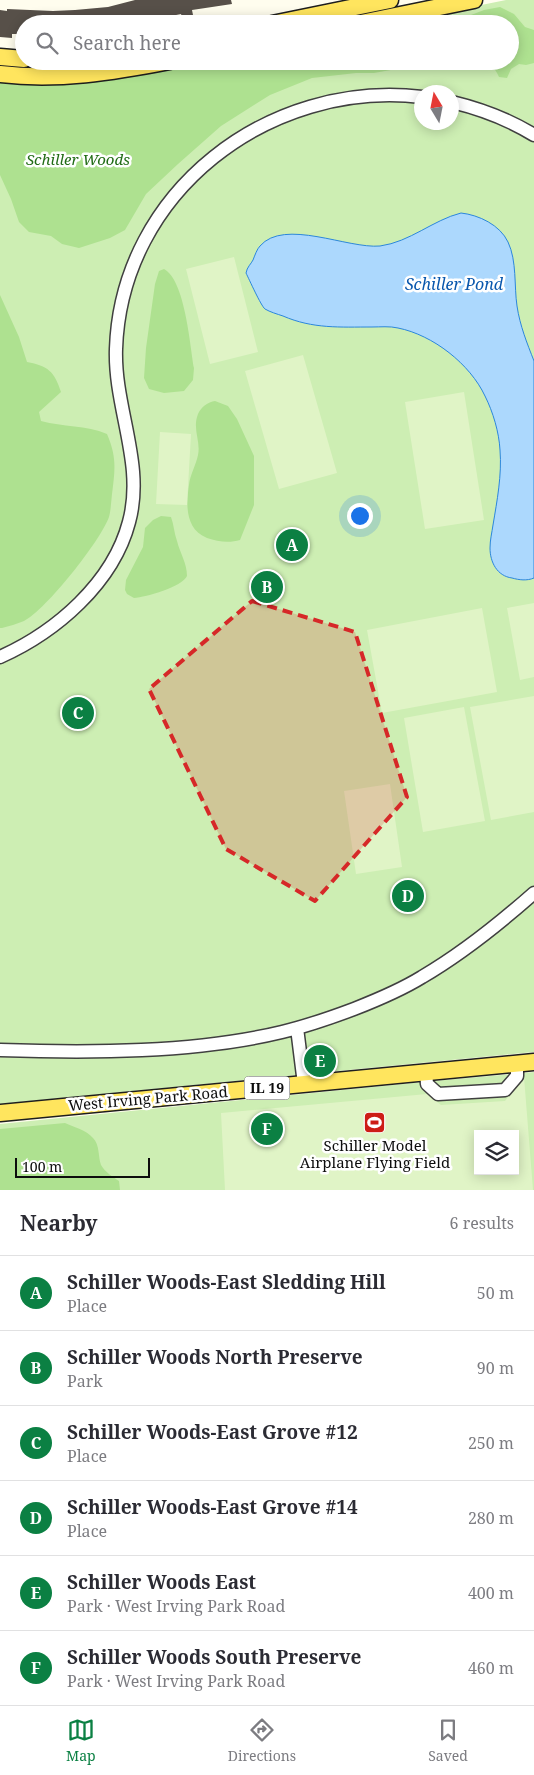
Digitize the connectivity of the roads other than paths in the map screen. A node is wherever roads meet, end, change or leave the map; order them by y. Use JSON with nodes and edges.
{"nodes":[{"id":1,"x":390,"y":0,"type":"edge"},
{"id":2,"x":474,"y":0,"type":"edge"},
{"id":3,"x":425,"y":5,"type":"edge"},
{"id":4,"x":316,"y":15,"type":"edge"},
{"id":5,"x":389,"y":15,"type":"edge"},
{"id":6,"x":0,"y":57,"type":"edge"},
{"id":7,"x":15,"y":58,"type":"edge"},
{"id":8,"x":118,"y":70,"type":"edge"},
{"id":9,"x":0,"y":74,"type":"edge"},
{"id":10,"x":414,"y":96,"type":"edge"},
{"id":11,"x":459,"y":104,"type":"edge"},
{"id":12,"x":534,"y":135,"type":"edge"},
{"id":13,"x":0,"y":657,"type":"edge"},
{"id":14,"x":534,"y":893,"type":"edge"},
{"id":15,"x":297,"y":1028,"type":"junction"},
{"id":16,"x":0,"y":1050,"type":"edge"},
{"id":17,"x":534,"y":1062,"type":"edge"},
{"id":18,"x":517,"y":1064,"type":"junction"},
{"id":19,"x":426,"y":1072,"type":"junction"},
{"id":20,"x":304,"y":1084,"type":"junction"},
{"id":21,"x":0,"y":1113,"type":"edge"}],
"edges":[{"from":1,"to":4,"type":"main road"},
{"from":2,"to":3,"type":"main road"},
{"from":3,"to":5,"type":"main road"},
{"from":6,"to":7,"type":"main road"},
{"from":8,"to":9,"type":"main road"},
{"from":10,"to":13,"type":"lane"},
{"from":11,"to":12,"type":"lane"},
{"from":14,"to":15,"type":"lane"},
{"from":15,"to":16,"type":"lane"},
{"from":15,"to":20,"type":"lane"},
{"from":17,"to":18,"type":"main road","name":"West Irving Park Road","number":"IL 19"},
{"from":18,"to":19,"type":"main road","name":"West Irving Park Road","number":"IL 19"},
{"from":18,"to":19,"type":"lane"},
{"from":19,"to":20,"type":"main road","name":"West Irving Park Road","number":"IL 19"},
{"from":20,"to":21,"type":"main road","name":"West Irving Park Road","number":"IL 19"}]}
